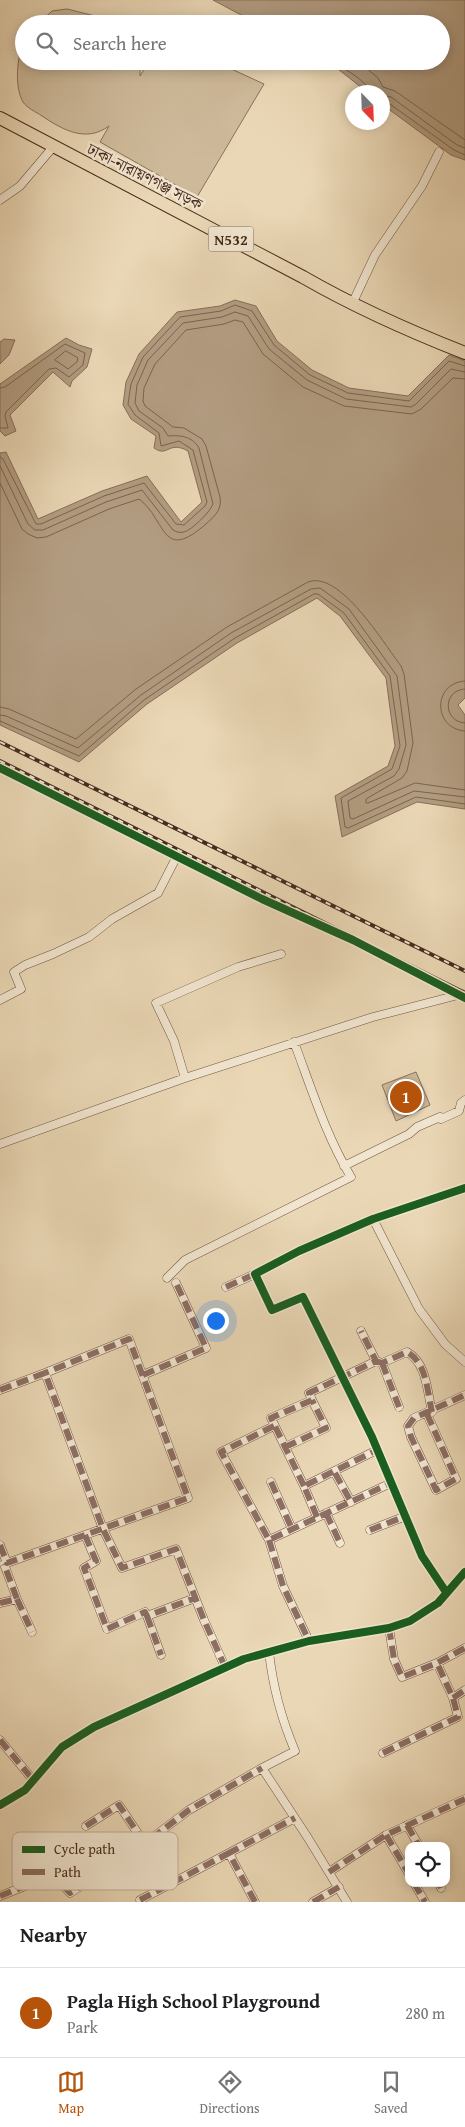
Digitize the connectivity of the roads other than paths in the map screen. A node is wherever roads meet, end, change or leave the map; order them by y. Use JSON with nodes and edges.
{"nodes":[{"id":1,"x":0,"y":118,"type":"edge"},
{"id":2,"x":52,"y":147,"type":"junction"},
{"id":3,"x":439,"y":152,"type":"dead end"},
{"id":4,"x":0,"y":200,"type":"edge"},
{"id":5,"x":352,"y":302,"type":"junction"},
{"id":6,"x":465,"y":353,"type":"edge"},
{"id":7,"x":0,"y":768,"type":"edge"},
{"id":8,"x":176,"y":856,"type":"junction"},
{"id":9,"x":281,"y":954,"type":"dead end"},
{"id":10,"x":463,"y":995,"type":"edge"},
{"id":11,"x":0,"y":1000,"type":"edge"},
{"id":12,"x":294,"y":1042,"type":"junction"},
{"id":13,"x":185,"y":1078,"type":"junction"},
{"id":14,"x":465,"y":1100,"type":"edge"},
{"id":15,"x":0,"y":1144,"type":"edge"},
{"id":16,"x":344,"y":1166,"type":"junction"},
{"id":17,"x":465,"y":1188,"type":"edge"},
{"id":18,"x":373,"y":1219,"type":"junction"},
{"id":19,"x":255,"y":1274,"type":"junction"},
{"id":20,"x":167,"y":1278,"type":"dead end"},
{"id":21,"x":176,"y":1283,"type":"dead end"},
{"id":22,"x":226,"y":1287,"type":"dead end"},
{"id":23,"x":361,"y":1331,"type":"dead end"},
{"id":24,"x":379,"y":1362,"type":"junction"},
{"id":25,"x":465,"y":1362,"type":"edge"},
{"id":26,"x":45,"y":1373,"type":"junction"},
{"id":27,"x":142,"y":1375,"type":"junction"},
{"id":28,"x":342,"y":1376,"type":"junction"},
{"id":29,"x":0,"y":1390,"type":"edge"},
{"id":30,"x":465,"y":1395,"type":"edge"},
{"id":31,"x":312,"y":1400,"type":"junction"},
{"id":32,"x":399,"y":1407,"type":"dead end"},
{"id":33,"x":429,"y":1413,"type":"junction"},
{"id":34,"x":274,"y":1426,"type":"junction"},
{"id":35,"x":284,"y":1447,"type":"junction"},
{"id":36,"x":377,"y":1450,"type":"junction"},
{"id":37,"x":335,"y":1472,"type":"junction"},
{"id":38,"x":465,"y":1476,"type":"edge"},
{"id":39,"x":456,"y":1480,"type":"junction"},
{"id":40,"x":271,"y":1482,"type":"dead end"},
{"id":41,"x":391,"y":1483,"type":"junction"},
{"id":42,"x":304,"y":1486,"type":"junction"},
{"id":43,"x":351,"y":1502,"type":"junction"},
{"id":44,"x":326,"y":1513,"type":"junction"},
{"id":45,"x":406,"y":1516,"type":"junction"},
{"id":46,"x":317,"y":1517,"type":"junction"},
{"id":47,"x":103,"y":1529,"type":"junction"},
{"id":48,"x":292,"y":1529,"type":"junction"},
{"id":49,"x":370,"y":1530,"type":"dead end"},
{"id":50,"x":85,"y":1535,"type":"junction"},
{"id":51,"x":269,"y":1540,"type":"junction"},
{"id":52,"x":340,"y":1543,"type":"dead end"},
{"id":53,"x":0,"y":1545,"type":"edge"},
{"id":54,"x":3,"y":1564,"type":"edge"},
{"id":55,"x":465,"y":1572,"type":"edge"},
{"id":56,"x":446,"y":1592,"type":"junction"},
{"id":57,"x":195,"y":1598,"type":"junction"},
{"id":58,"x":17,"y":1599,"type":"junction"},
{"id":59,"x":0,"y":1603,"type":"edge"},
{"id":60,"x":147,"y":1616,"type":"junction"},
{"id":61,"x":389,"y":1628,"type":"junction"},
{"id":62,"x":32,"y":1632,"type":"dead end"},
{"id":63,"x":309,"y":1641,"type":"junction"},
{"id":64,"x":465,"y":1648,"type":"edge"},
{"id":65,"x":269,"y":1652,"type":"junction"},
{"id":66,"x":160,"y":1655,"type":"dead end"},
{"id":67,"x":437,"y":1663,"type":"junction"},
{"id":68,"x":225,"y":1667,"type":"junction"},
{"id":69,"x":465,"y":1690,"type":"edge"},
{"id":70,"x":453,"y":1698,"type":"junction"},
{"id":71,"x":0,"y":1740,"type":"edge"},
{"id":72,"x":383,"y":1753,"type":"dead end"},
{"id":73,"x":262,"y":1768,"type":"junction"},
{"id":74,"x":34,"y":1781,"type":"junction"},
{"id":75,"x":465,"y":1799,"type":"edge"},
{"id":76,"x":0,"y":1805,"type":"edge"},
{"id":77,"x":296,"y":1818,"type":"junction"},
{"id":78,"x":407,"y":1825,"type":"junction"},
{"id":79,"x":86,"y":1826,"type":"dead end"},
{"id":80,"x":137,"y":1832,"type":"edge"},
{"id":81,"x":161,"y":1832,"type":"edge"},
{"id":82,"x":386,"y":1835,"type":"junction"},
{"id":83,"x":416,"y":1842,"type":"edge"},
{"id":84,"x":229,"y":1853,"type":"junction"},
{"id":85,"x":405,"y":1867,"type":"edge"},
{"id":86,"x":329,"y":1872,"type":"junction"},
{"id":87,"x":178,"y":1880,"type":"edge"},
{"id":88,"x":339,"y":1887,"type":"junction"},
{"id":89,"x":416,"y":1887,"type":"edge"},
{"id":90,"x":15,"y":1890,"type":"edge"},
{"id":91,"x":159,"y":1890,"type":"edge"},
{"id":92,"x":0,"y":1896,"type":"edge"},
{"id":93,"x":140,"y":1900,"type":"dead end"},
{"id":94,"x":255,"y":1902,"type":"edge"},
{"id":95,"x":313,"y":1902,"type":"edge"},
{"id":96,"x":347,"y":1902,"type":"edge"},
{"id":97,"x":425,"y":1902,"type":"edge"}],
"edges":[{"from":1,"to":2,"type":"highway","name":"ঢাকা-নারায়ণগঞ্জ সড়ক","number":"N532"},
{"from":2,"to":4,"type":"street"},
{"from":2,"to":5,"type":"highway","name":"ঢাকা-নারায়ণগঞ্জ সড়ক","number":"N532"},
{"from":3,"to":5,"type":"street"},
{"from":5,"to":6,"type":"highway","name":"ঢাকা-নারায়ণগঞ্জ সড়ক","number":"N532"},
{"from":7,"to":8,"type":"street"},
{"from":8,"to":10,"type":"street"},
{"from":8,"to":11,"type":"street"},
{"from":9,"to":13,"type":"street"},
{"from":10,"to":12,"type":"street"},
{"from":12,"to":13,"type":"street"},
{"from":12,"to":16,"type":"street"},
{"from":13,"to":15,"type":"street"},
{"from":14,"to":16,"type":"street"},
{"from":16,"to":20,"type":"street"},
{"from":17,"to":18,"type":"street"},
{"from":18,"to":19,"type":"street"},
{"from":18,"to":25,"type":"street"},
{"from":19,"to":22,"type":"street"},
{"from":19,"to":28,"type":"street"},
{"from":21,"to":27,"type":"street"},
{"from":23,"to":24,"type":"street"},
{"from":24,"to":28,"type":"street"},
{"from":24,"to":32,"type":"street"},
{"from":24,"to":33,"type":"street"},
{"from":26,"to":27,"type":"street"},
{"from":26,"to":29,"type":"street"},
{"from":26,"to":47,"type":"street"},
{"from":27,"to":47,"type":"street"},
{"from":28,"to":31,"type":"street"},
{"from":28,"to":36,"type":"street"},
{"from":30,"to":33,"type":"street"},
{"from":31,"to":34,"type":"street"},
{"from":31,"to":35,"type":"street"},
{"from":33,"to":39,"type":"street"},
{"from":33,"to":39,"type":"street"},
{"from":34,"to":35,"type":"street"},
{"from":34,"to":51,"type":"street"},
{"from":35,"to":42,"type":"street"},
{"from":36,"to":37,"type":"street"},
{"from":36,"to":41,"type":"street"},
{"from":37,"to":42,"type":"street"},
{"from":37,"to":43,"type":"street"},
{"from":38,"to":39,"type":"street"},
{"from":40,"to":48,"type":"street"},
{"from":41,"to":43,"type":"street"},
{"from":41,"to":45,"type":"street"},
{"from":42,"to":46,"type":"street"},
{"from":43,"to":44,"type":"street"},
{"from":44,"to":46,"type":"street"},
{"from":44,"to":52,"type":"street"},
{"from":45,"to":49,"type":"street"},
{"from":45,"to":56,"type":"street"},
{"from":46,"to":48,"type":"street"},
{"from":47,"to":50,"type":"street"},
{"from":47,"to":57,"type":"street"},
{"from":48,"to":51,"type":"street"},
{"from":50,"to":54,"type":"street"},
{"from":50,"to":60,"type":"street"},
{"from":51,"to":63,"type":"street"},
{"from":53,"to":54,"type":"street"},
{"from":54,"to":58,"type":"street"},
{"from":55,"to":56,"type":"street"},
{"from":56,"to":61,"type":"street"},
{"from":57,"to":60,"type":"street"},
{"from":57,"to":68,"type":"street"},
{"from":58,"to":59,"type":"street"},
{"from":58,"to":62,"type":"street"},
{"from":60,"to":66,"type":"street"},
{"from":61,"to":63,"type":"street"},
{"from":61,"to":67,"type":"street"},
{"from":63,"to":65,"type":"street"},
{"from":64,"to":67,"type":"street"},
{"from":65,"to":68,"type":"street"},
{"from":65,"to":73,"type":"street"},
{"from":67,"to":70,"type":"street"},
{"from":68,"to":74,"type":"street"},
{"from":69,"to":70,"type":"street"},
{"from":70,"to":72,"type":"street"},
{"from":71,"to":74,"type":"street"},
{"from":73,"to":77,"type":"street"},
{"from":73,"to":81,"type":"street"},
{"from":74,"to":76,"type":"street"},
{"from":75,"to":78,"type":"street"},
{"from":77,"to":84,"type":"street"},
{"from":77,"to":86,"type":"street"},
{"from":78,"to":82,"type":"street"},
{"from":78,"to":83,"type":"street"},
{"from":79,"to":80,"type":"street"},
{"from":82,"to":85,"type":"street"},
{"from":82,"to":86,"type":"street"},
{"from":84,"to":87,"type":"street"},
{"from":84,"to":94,"type":"street"},
{"from":86,"to":88,"type":"street"},
{"from":88,"to":95,"type":"street"},
{"from":88,"to":96,"type":"street"},
{"from":89,"to":97,"type":"street"},
{"from":90,"to":92,"type":"street"},
{"from":91,"to":93,"type":"street"}]}
